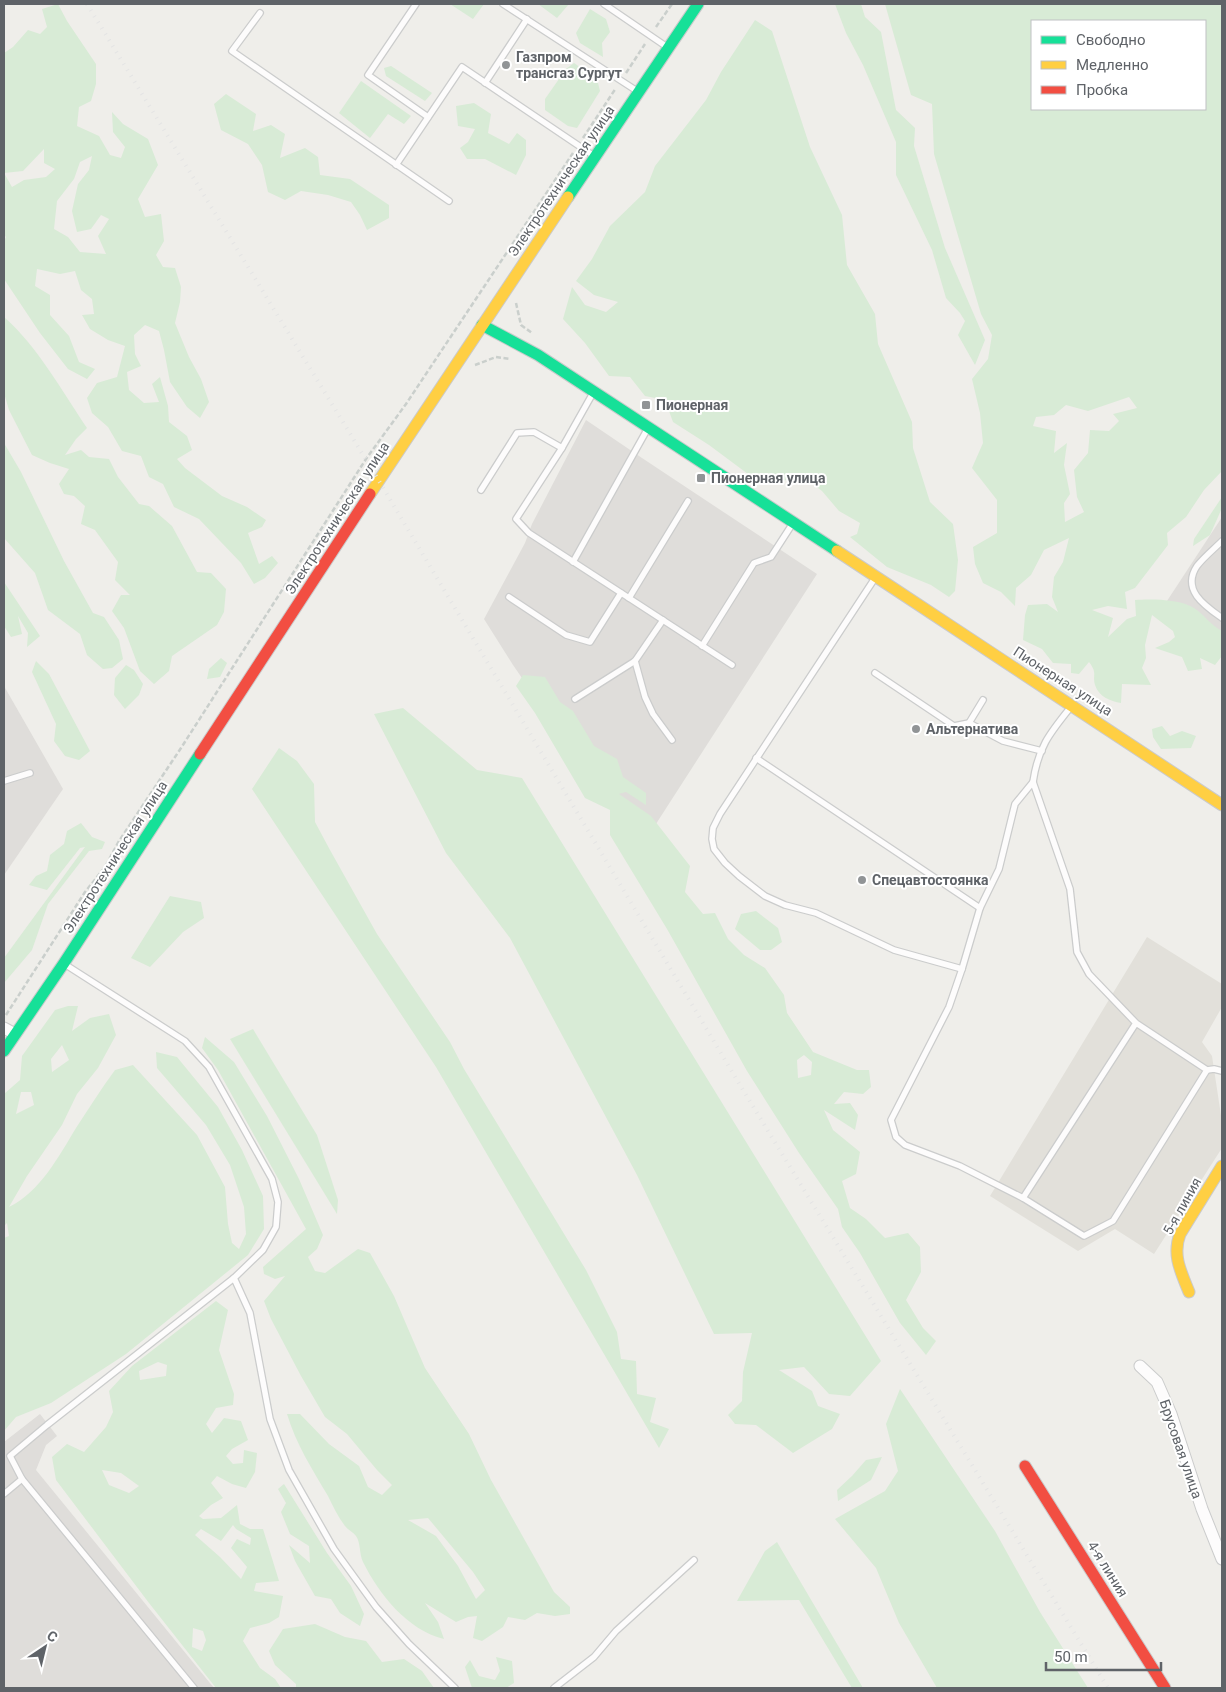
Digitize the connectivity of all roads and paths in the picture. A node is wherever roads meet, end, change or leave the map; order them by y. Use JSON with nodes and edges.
{"nodes":[{"id":1,"x":416,"y":4,"type":"edge"},
{"id":2,"x":503,"y":4,"type":"edge"},
{"id":3,"x":604,"y":4,"type":"edge"},
{"id":4,"x":672,"y":4,"type":"edge"},
{"id":5,"x":698,"y":4,"type":"edge"},
{"id":6,"x":260,"y":13,"type":"dead end"},
{"id":7,"x":527,"y":19,"type":"junction"},
{"id":8,"x":651,"y":36,"type":"junction"},
{"id":9,"x":669,"y":48,"type":"junction"},
{"id":10,"x":621,"y":81,"type":"junction"},
{"id":11,"x":485,"y":83,"type":"junction"},
{"id":12,"x":638,"y":93,"type":"junction"},
{"id":13,"x":428,"y":117,"type":"junction"},
{"id":14,"x":578,"y":145,"type":"junction"},
{"id":15,"x":595,"y":157,"type":"junction"},
{"id":16,"x":396,"y":165,"type":"junction"},
{"id":17,"x":449,"y":201,"type":"dead end"},
{"id":18,"x":517,"y":297,"type":"dead end"},
{"id":19,"x":482,"y":325,"type":"junction"},
{"id":20,"x":536,"y":335,"type":"dead end"},
{"id":21,"x":514,"y":360,"type":"dead end"},
{"id":22,"x":474,"y":366,"type":"dead end"},
{"id":23,"x":594,"y":390,"type":"junction"},
{"id":24,"x":649,"y":426,"type":"junction"},
{"id":25,"x":562,"y":448,"type":"junction"},
{"id":26,"x":481,"y":490,"type":"dead end"},
{"id":27,"x":688,"y":501,"type":"dead end"},
{"id":28,"x":794,"y":522,"type":"junction"},
{"id":29,"x":1222,"y":541,"type":"edge"},
{"id":30,"x":573,"y":562,"type":"junction"},
{"id":31,"x":876,"y":576,"type":"junction"},
{"id":32,"x":622,"y":593,"type":"junction"},
{"id":33,"x":509,"y":597,"type":"dead end"},
{"id":34,"x":629,"y":598,"type":"junction"},
{"id":35,"x":1222,"y":618,"type":"edge"},
{"id":36,"x":663,"y":620,"type":"junction"},
{"id":37,"x":702,"y":646,"type":"junction"},
{"id":38,"x":635,"y":661,"type":"junction"},
{"id":39,"x":732,"y":665,"type":"dead end"},
{"id":40,"x":875,"y":673,"type":"dead end"},
{"id":41,"x":575,"y":699,"type":"dead end"},
{"id":42,"x":983,"y":700,"type":"dead end"},
{"id":43,"x":1072,"y":705,"type":"junction"},
{"id":44,"x":969,"y":723,"type":"junction"},
{"id":45,"x":672,"y":740,"type":"dead end"},
{"id":46,"x":1042,"y":750,"type":"junction"},
{"id":47,"x":756,"y":758,"type":"junction"},
{"id":48,"x":30,"y":773,"type":"dead end"},
{"id":49,"x":4,"y":782,"type":"edge"},
{"id":50,"x":1033,"y":782,"type":"junction"},
{"id":51,"x":1222,"y":805,"type":"edge"},
{"id":52,"x":980,"y":908,"type":"junction"},
{"id":53,"x":64,"y":963,"type":"junction"},
{"id":54,"x":962,"y":969,"type":"junction"},
{"id":55,"x":4,"y":1018,"type":"edge"},
{"id":56,"x":1136,"y":1023,"type":"junction"},
{"id":57,"x":4,"y":1028,"type":"edge"},
{"id":58,"x":15,"y":1034,"type":"junction"},
{"id":59,"x":4,"y":1051,"type":"edge"},
{"id":60,"x":1207,"y":1070,"type":"junction"},
{"id":61,"x":1222,"y":1071,"type":"edge"},
{"id":62,"x":1222,"y":1166,"type":"edge"},
{"id":63,"x":1022,"y":1198,"type":"junction"},
{"id":64,"x":234,"y":1278,"type":"junction"},
{"id":65,"x":1189,"y":1292,"type":"dead end"},
{"id":66,"x":1140,"y":1366,"type":"dead end"},
{"id":67,"x":1025,"y":1466,"type":"dead end"},
{"id":68,"x":22,"y":1479,"type":"junction"},
{"id":69,"x":4,"y":1494,"type":"edge"},
{"id":70,"x":1222,"y":1559,"type":"edge"},
{"id":71,"x":694,"y":1560,"type":"dead end"},
{"id":72,"x":194,"y":1688,"type":"edge"},
{"id":73,"x":455,"y":1688,"type":"edge"},
{"id":74,"x":554,"y":1688,"type":"edge"},
{"id":75,"x":1165,"y":1688,"type":"edge"}],
"edges":[{"from":1,"to":13,"type":"lane"},
{"from":2,"to":7,"type":"lane"},
{"from":3,"to":8,"type":"lane"},
{"from":4,"to":8,"type":"path"},
{"from":5,"to":9,"type":"street","name":"Электротехническая улица"},
{"from":6,"to":16,"type":"lane"},
{"from":7,"to":10,"type":"lane"},
{"from":7,"to":11,"type":"lane"},
{"from":8,"to":9,"type":"lane"},
{"from":8,"to":10,"type":"path"},
{"from":9,"to":12,"type":"street","name":"Электротехническая улица"},
{"from":10,"to":12,"type":"lane"},
{"from":10,"to":14,"type":"path"},
{"from":11,"to":13,"type":"lane"},
{"from":11,"to":14,"type":"lane"},
{"from":12,"to":15,"type":"street","name":"Электротехническая улица"},
{"from":13,"to":16,"type":"lane"},
{"from":14,"to":15,"type":"lane"},
{"from":14,"to":55,"type":"path"},
{"from":15,"to":19,"type":"street","name":"Электротехническая улица"},
{"from":16,"to":17,"type":"lane"},
{"from":18,"to":20,"type":"path"},
{"from":19,"to":23,"type":"street","name":"Пионерная улица"},
{"from":19,"to":53,"type":"street","name":"Электротехническая улица"},
{"from":21,"to":22,"type":"path"},
{"from":23,"to":24,"type":"street","name":"Пионерная улица"},
{"from":23,"to":25,"type":"lane"},
{"from":24,"to":28,"type":"street","name":"Пионерная улица"},
{"from":24,"to":30,"type":"lane"},
{"from":25,"to":26,"type":"lane"},
{"from":25,"to":30,"type":"lane"},
{"from":27,"to":34,"type":"lane"},
{"from":28,"to":31,"type":"street","name":"Пионерная улица"},
{"from":28,"to":37,"type":"lane"},
{"from":29,"to":35,"type":"lane"},
{"from":30,"to":32,"type":"lane"},
{"from":31,"to":43,"type":"street","name":"Пионерная улица"},
{"from":31,"to":47,"type":"lane"},
{"from":32,"to":33,"type":"lane"},
{"from":32,"to":34,"type":"lane"},
{"from":34,"to":36,"type":"lane"},
{"from":36,"to":37,"type":"lane"},
{"from":36,"to":38,"type":"lane"},
{"from":37,"to":39,"type":"lane"},
{"from":38,"to":41,"type":"lane"},
{"from":38,"to":45,"type":"lane"},
{"from":40,"to":44,"type":"lane"},
{"from":42,"to":44,"type":"lane"},
{"from":43,"to":46,"type":"lane"},
{"from":43,"to":51,"type":"street","name":"Пионерная улица"},
{"from":44,"to":46,"type":"lane"},
{"from":46,"to":50,"type":"lane"},
{"from":47,"to":52,"type":"lane"},
{"from":47,"to":54,"type":"lane"},
{"from":48,"to":49,"type":"lane"},
{"from":50,"to":52,"type":"lane"},
{"from":50,"to":56,"type":"lane"},
{"from":52,"to":54,"type":"lane"},
{"from":53,"to":58,"type":"street","name":"Электротехническая улица"},
{"from":53,"to":64,"type":"lane"},
{"from":54,"to":63,"type":"lane"},
{"from":56,"to":60,"type":"lane"},
{"from":56,"to":63,"type":"lane"},
{"from":57,"to":58,"type":"street"},
{"from":58,"to":59,"type":"street","name":"Электротехническая улица"},
{"from":60,"to":61,"type":"lane"},
{"from":60,"to":63,"type":"lane"},
{"from":62,"to":65,"type":"street","name":"5-я линия"},
{"from":64,"to":68,"type":"lane"},
{"from":64,"to":73,"type":"lane"},
{"from":66,"to":70,"type":"street","name":"Брусовая улица"},
{"from":67,"to":75,"type":"street","name":"4-я линия"},
{"from":68,"to":69,"type":"lane"},
{"from":68,"to":72,"type":"lane"},
{"from":71,"to":74,"type":"lane"}]}
